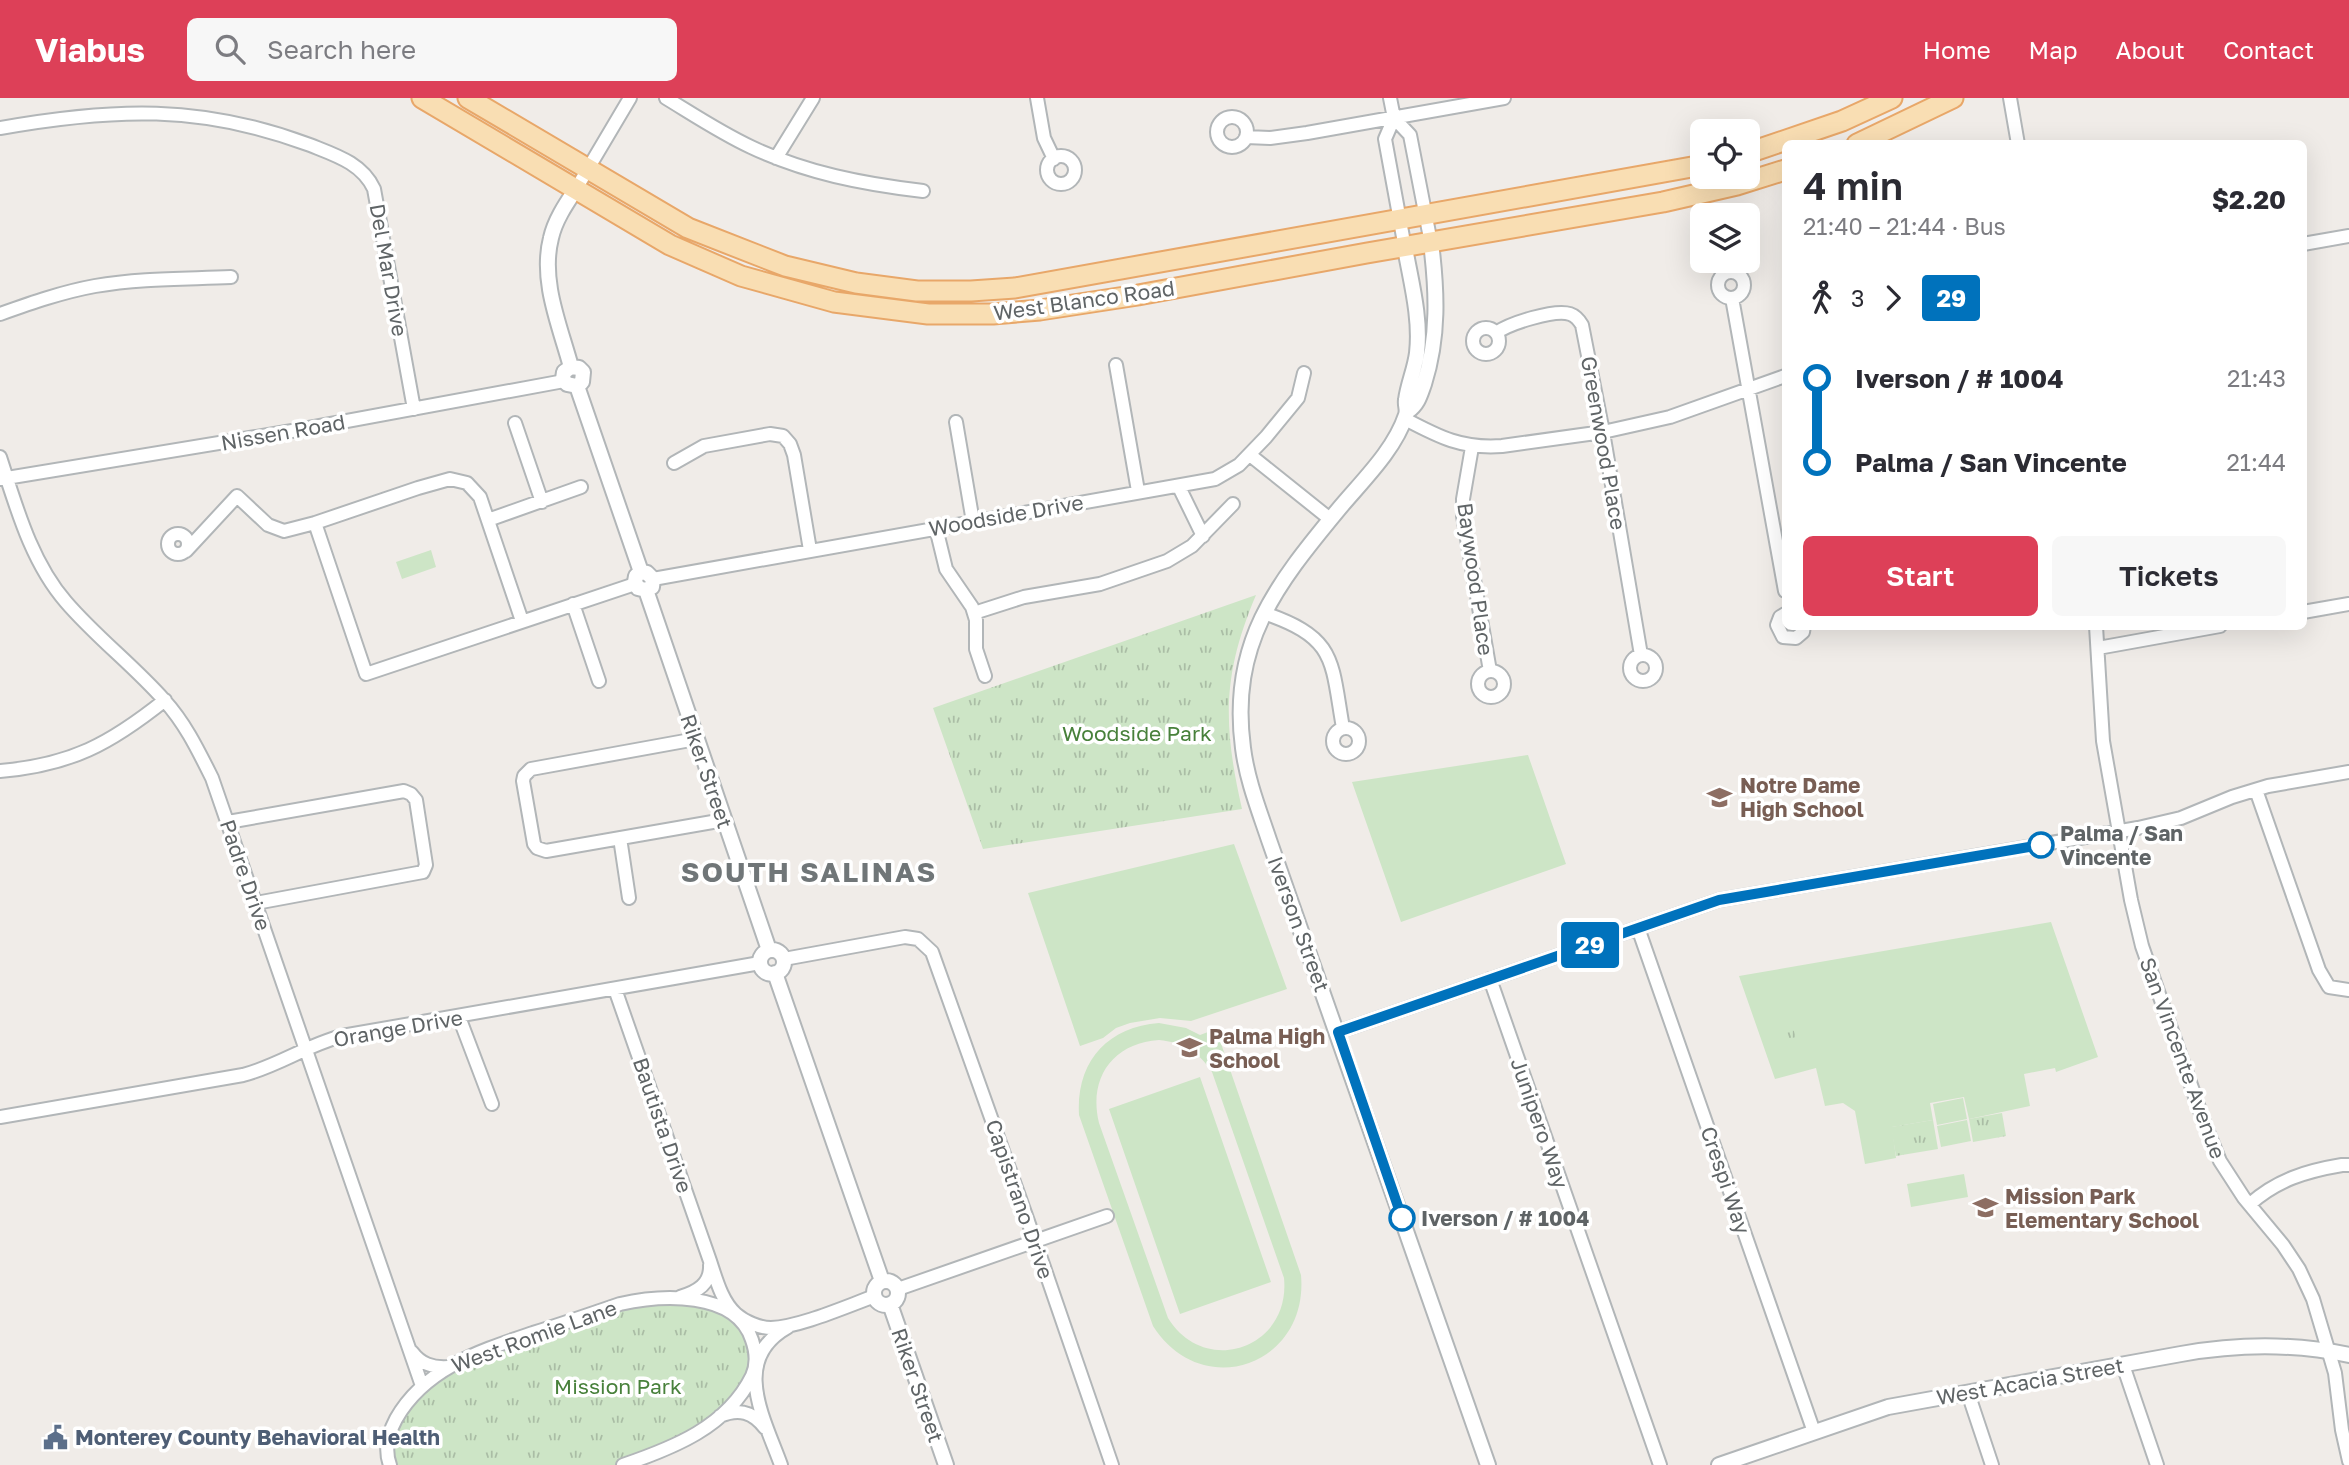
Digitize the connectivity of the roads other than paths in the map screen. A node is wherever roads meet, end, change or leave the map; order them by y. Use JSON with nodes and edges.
{"nodes":[{"id":1,"x":422,"y":98,"type":"edge"},
{"id":2,"x":468,"y":98,"type":"edge"},
{"id":3,"x":630,"y":98,"type":"edge"},
{"id":4,"x":666,"y":98,"type":"edge"},
{"id":5,"x":813,"y":98,"type":"edge"},
{"id":6,"x":1037,"y":98,"type":"edge"},
{"id":7,"x":1390,"y":98,"type":"edge"},
{"id":8,"x":1503,"y":98,"type":"edge"},
{"id":9,"x":1892,"y":98,"type":"edge"},
{"id":10,"x":1953,"y":98,"type":"edge"},
{"id":11,"x":2010,"y":98,"type":"edge"},
{"id":12,"x":1394,"y":118,"type":"junction"},
{"id":13,"x":0,"y":128,"type":"edge"},
{"id":14,"x":1246,"y":137,"type":"dead end"},
{"id":15,"x":1786,"y":140,"type":"edge"},
{"id":16,"x":1865,"y":140,"type":"edge"},
{"id":17,"x":2017,"y":140,"type":"edge"},
{"id":18,"x":1782,"y":141,"type":"edge"},
{"id":19,"x":1760,"y":149,"type":"edge"},
{"id":20,"x":776,"y":158,"type":"junction"},
{"id":21,"x":1054,"y":159,"type":"dead end"},
{"id":22,"x":1690,"y":167,"type":"edge"},
{"id":23,"x":588,"y":169,"type":"junction"},
{"id":24,"x":1782,"y":171,"type":"edge"},
{"id":25,"x":576,"y":189,"type":"junction"},
{"id":26,"x":923,"y":191,"type":"dead end"},
{"id":27,"x":1425,"y":214,"type":"junction"},
{"id":28,"x":1399,"y":219,"type":"junction"},
{"id":29,"x":2349,"y":236,"type":"edge"},
{"id":30,"x":1431,"y":243,"type":"junction"},
{"id":31,"x":2307,"y":243,"type":"edge"},
{"id":32,"x":1405,"y":248,"type":"junction"},
{"id":33,"x":231,"y":278,"type":"dead end"},
{"id":34,"x":1732,"y":298,"type":"dead end"},
{"id":35,"x":0,"y":314,"type":"edge"},
{"id":36,"x":1496,"y":333,"type":"dead end"},
{"id":37,"x":1116,"y":365,"type":"dead end"},
{"id":38,"x":1304,"y":373,"type":"dead end"},
{"id":39,"x":1782,"y":377,"type":"edge"},
{"id":40,"x":571,"y":378,"type":"junction"},
{"id":41,"x":1749,"y":389,"type":"junction"},
{"id":42,"x":414,"y":409,"type":"junction"},
{"id":43,"x":1406,"y":415,"type":"junction"},
{"id":44,"x":956,"y":422,"type":"dead end"},
{"id":45,"x":515,"y":423,"type":"dead end"},
{"id":46,"x":1603,"y":432,"type":"junction"},
{"id":47,"x":1472,"y":447,"type":"junction"},
{"id":48,"x":1250,"y":455,"type":"junction"},
{"id":49,"x":0,"y":457,"type":"edge"},
{"id":50,"x":674,"y":463,"type":"dead end"},
{"id":51,"x":3,"y":479,"type":"edge"},
{"id":52,"x":581,"y":487,"type":"dead end"},
{"id":53,"x":1179,"y":487,"type":"junction"},
{"id":54,"x":1138,"y":491,"type":"junction"},
{"id":55,"x":542,"y":502,"type":"junction"},
{"id":56,"x":1233,"y":504,"type":"dead end"},
{"id":57,"x":1330,"y":519,"type":"junction"},
{"id":58,"x":488,"y":520,"type":"junction"},
{"id":59,"x":973,"y":522,"type":"junction"},
{"id":60,"x":315,"y":523,"type":"junction"},
{"id":61,"x":936,"y":528,"type":"junction"},
{"id":62,"x":1203,"y":536,"type":"junction"},
{"id":63,"x":810,"y":550,"type":"junction"},
{"id":64,"x":186,"y":551,"type":"dead end"},
{"id":65,"x":1782,"y":574,"type":"edge"},
{"id":66,"x":644,"y":581,"type":"junction"},
{"id":67,"x":573,"y":604,"type":"junction"},
{"id":68,"x":2349,"y":604,"type":"edge"},
{"id":69,"x":2307,"y":611,"type":"edge"},
{"id":70,"x":974,"y":613,"type":"junction"},
{"id":71,"x":1264,"y":613,"type":"junction"},
{"id":72,"x":1782,"y":616,"type":"edge"},
{"id":73,"x":522,"y":621,"type":"junction"},
{"id":74,"x":1803,"y":630,"type":"edge"},
{"id":75,"x":2096,"y":630,"type":"edge"},
{"id":76,"x":2198,"y":630,"type":"edge"},
{"id":77,"x":2098,"y":648,"type":"junction"},
{"id":78,"x":1641,"y":655,"type":"dead end"},
{"id":79,"x":1490,"y":671,"type":"dead end"},
{"id":80,"x":985,"y":676,"type":"dead end"},
{"id":81,"x":600,"y":681,"type":"dead end"},
{"id":82,"x":164,"y":700,"type":"junction"},
{"id":83,"x":1343,"y":728,"type":"dead end"},
{"id":84,"x":695,"y":738,"type":"junction"},
{"id":85,"x":0,"y":771,"type":"edge"},
{"id":86,"x":2349,"y":772,"type":"edge"},
{"id":87,"x":2256,"y":790,"type":"junction"},
{"id":88,"x":724,"y":820,"type":"junction"},
{"id":89,"x":228,"y":822,"type":"junction"},
{"id":90,"x":2119,"y":831,"type":"junction"},
{"id":91,"x":620,"y":838,"type":"junction"},
{"id":92,"x":629,"y":898,"type":"dead end"},
{"id":93,"x":256,"y":904,"type":"junction"},
{"id":94,"x":1638,"y":928,"type":"junction"},
{"id":95,"x":769,"y":950,"type":"junction"},
{"id":96,"x":784,"y":959,"type":"junction"},
{"id":97,"x":760,"y":963,"type":"junction"},
{"id":98,"x":775,"y":973,"type":"junction"},
{"id":99,"x":1490,"y":979,"type":"junction"},
{"id":100,"x":615,"y":989,"type":"junction"},
{"id":101,"x":2349,"y":990,"type":"edge"},
{"id":102,"x":459,"y":1017,"type":"junction"},
{"id":103,"x":1338,"y":1032,"type":"junction"},
{"id":104,"x":306,"y":1048,"type":"junction"},
{"id":105,"x":492,"y":1104,"type":"dead end"},
{"id":106,"x":0,"y":1116,"type":"edge"},
{"id":107,"x":2349,"y":1165,"type":"edge"},
{"id":108,"x":2250,"y":1204,"type":"junction"},
{"id":109,"x":1107,"y":1216,"type":"dead end"},
{"id":110,"x":1035,"y":1241,"type":"junction"},
{"id":111,"x":710,"y":1261,"type":"junction"},
{"id":112,"x":882,"y":1281,"type":"junction"},
{"id":113,"x":898,"y":1289,"type":"junction"},
{"id":114,"x":875,"y":1296,"type":"junction"},
{"id":115,"x":676,"y":1298,"type":"junction"},
{"id":116,"x":890,"y":1304,"type":"junction"},
{"id":117,"x":737,"y":1314,"type":"junction"},
{"id":118,"x":798,"y":1322,"type":"junction"},
{"id":119,"x":407,"y":1342,"type":"junction"},
{"id":120,"x":2330,"y":1351,"type":"junction"},
{"id":121,"x":2349,"y":1355,"type":"edge"},
{"id":122,"x":2123,"y":1365,"type":"junction"},
{"id":123,"x":448,"y":1367,"type":"junction"},
{"id":124,"x":755,"y":1369,"type":"junction"},
{"id":125,"x":422,"y":1386,"type":"junction"},
{"id":126,"x":1968,"y":1393,"type":"junction"},
{"id":127,"x":720,"y":1416,"type":"junction"},
{"id":128,"x":1814,"y":1432,"type":"junction"},
{"id":129,"x":770,"y":1433,"type":"junction"},
{"id":130,"x":641,"y":1461,"type":"edge"},
{"id":131,"x":2349,"y":1461,"type":"edge"},
{"id":132,"x":386,"y":1464,"type":"edge"},
{"id":133,"x":623,"y":1465,"type":"edge"},
{"id":134,"x":781,"y":1465,"type":"edge"},
{"id":135,"x":946,"y":1465,"type":"edge"},
{"id":136,"x":1112,"y":1465,"type":"edge"},
{"id":137,"x":1488,"y":1465,"type":"edge"},
{"id":138,"x":1660,"y":1465,"type":"edge"},
{"id":139,"x":1719,"y":1465,"type":"edge"},
{"id":140,"x":1992,"y":1465,"type":"edge"},
{"id":141,"x":2157,"y":1465,"type":"edge"}],
"edges":[{"from":1,"to":25,"type":"main road","name":"West Blanco Road"},
{"from":2,"to":23,"type":"main road","name":"West Blanco Road"},
{"from":3,"to":23,"type":"street","name":"Riker Street"},
{"from":4,"to":20,"type":"street"},
{"from":5,"to":20,"type":"street"},
{"from":6,"to":21,"type":"street"},
{"from":7,"to":12,"type":"street"},
{"from":8,"to":12,"type":"street"},
{"from":9,"to":15,"type":"main road"},
{"from":10,"to":16,"type":"main road"},
{"from":11,"to":17,"type":"street"},
{"from":12,"to":14,"type":"street"},
{"from":12,"to":27,"type":"street"},
{"from":12,"to":28,"type":"street"},
{"from":13,"to":42,"type":"street","name":"Del Mar Drive"},
{"from":18,"to":19,"type":"main road"},
{"from":20,"to":26,"type":"street"},
{"from":22,"to":27,"type":"main road","name":"West Blanco Road"},
{"from":23,"to":25,"type":"street","name":"Riker Street"},
{"from":23,"to":28,"type":"main road","name":"West Blanco Road"},
{"from":24,"to":30,"type":"main road","name":"West Blanco Road"},
{"from":25,"to":32,"type":"main road","name":"West Blanco Road"},
{"from":25,"to":40,"type":"street","name":"Riker Street"},
{"from":27,"to":28,"type":"main road","name":"West Blanco Road"},
{"from":27,"to":30,"type":"street"},
{"from":28,"to":32,"type":"street"},
{"from":29,"to":31,"type":"street"},
{"from":30,"to":32,"type":"main road","name":"West Blanco Road"},
{"from":30,"to":43,"type":"street","name":"Iverson Street"},
{"from":32,"to":43,"type":"street","name":"Iverson Street"},
{"from":33,"to":35,"type":"street"},
{"from":34,"to":41,"type":"street"},
{"from":36,"to":46,"type":"street","name":"Greenwood Place"},
{"from":37,"to":54,"type":"street"},
{"from":38,"to":48,"type":"street","name":"Woodside Drive"},
{"from":39,"to":41,"type":"street"},
{"from":40,"to":42,"type":"street","name":"Nissen Road"},
{"from":40,"to":66,"type":"street","name":"Riker Street"},
{"from":41,"to":46,"type":"street"},
{"from":41,"to":65,"type":"street"},
{"from":42,"to":51,"type":"street","name":"Nissen Road"},
{"from":43,"to":47,"type":"street"},
{"from":43,"to":57,"type":"street","name":"Iverson Street"},
{"from":44,"to":59,"type":"street"},
{"from":45,"to":55,"type":"street"},
{"from":46,"to":47,"type":"street"},
{"from":46,"to":78,"type":"street","name":"Greenwood Place"},
{"from":47,"to":79,"type":"street","name":"Baywood Place"},
{"from":48,"to":53,"type":"street","name":"Woodside Drive"},
{"from":48,"to":57,"type":"street"},
{"from":49,"to":51,"type":"street","name":"Padre Drive"},
{"from":50,"to":63,"type":"street"},
{"from":51,"to":82,"type":"street","name":"Padre Drive"},
{"from":52,"to":55,"type":"street"},
{"from":53,"to":54,"type":"street","name":"Woodside Drive"},
{"from":53,"to":62,"type":"street"},
{"from":54,"to":59,"type":"street","name":"Woodside Drive"},
{"from":55,"to":58,"type":"street"},
{"from":56,"to":62,"type":"street"},
{"from":57,"to":71,"type":"street","name":"Iverson Street"},
{"from":58,"to":60,"type":"street"},
{"from":58,"to":73,"type":"street"},
{"from":59,"to":61,"type":"street","name":"Woodside Drive"},
{"from":60,"to":64,"type":"street"},
{"from":60,"to":73,"type":"street","name":"Woodside Drive"},
{"from":61,"to":63,"type":"street","name":"Woodside Drive"},
{"from":61,"to":70,"type":"street"},
{"from":62,"to":70,"type":"street"},
{"from":63,"to":66,"type":"street","name":"Woodside Drive"},
{"from":66,"to":67,"type":"street","name":"Woodside Drive"},
{"from":66,"to":84,"type":"street","name":"Riker Street"},
{"from":67,"to":73,"type":"street","name":"Woodside Drive"},
{"from":67,"to":81,"type":"street"},
{"from":68,"to":69,"type":"street"},
{"from":70,"to":80,"type":"street"},
{"from":71,"to":83,"type":"street"},
{"from":71,"to":103,"type":"street","name":"Iverson Street"},
{"from":72,"to":74,"type":"street"},
{"from":75,"to":77,"type":"street","name":"San Vincente Avenue"},
{"from":76,"to":77,"type":"street"},
{"from":77,"to":90,"type":"street","name":"San Vincente Avenue"},
{"from":82,"to":85,"type":"street"},
{"from":82,"to":89,"type":"street","name":"Padre Drive"},
{"from":84,"to":88,"type":"street","name":"Riker Street"},
{"from":84,"to":91,"type":"street"},
{"from":86,"to":87,"type":"street"},
{"from":87,"to":90,"type":"street"},
{"from":87,"to":101,"type":"street"},
{"from":88,"to":91,"type":"street"},
{"from":88,"to":95,"type":"street","name":"Riker Street"},
{"from":89,"to":93,"type":"street","name":"Padre Drive"},
{"from":89,"to":93,"type":"street"},
{"from":90,"to":94,"type":"street"},
{"from":90,"to":108,"type":"street","name":"San Vincente Avenue"},
{"from":91,"to":92,"type":"street"},
{"from":93,"to":104,"type":"street","name":"Padre Drive"},
{"from":94,"to":99,"type":"street"},
{"from":94,"to":128,"type":"street","name":"Crespi Way"},
{"from":95,"to":96,"type":"street"},
{"from":95,"to":97,"type":"street"},
{"from":96,"to":98,"type":"street"},
{"from":96,"to":110,"type":"street","name":"Capistrano Drive"},
{"from":97,"to":98,"type":"street"},
{"from":97,"to":100,"type":"street","name":"Orange Drive"},
{"from":98,"to":112,"type":"street"},
{"from":99,"to":103,"type":"street"},
{"from":99,"to":138,"type":"street","name":"Junipero Way"},
{"from":100,"to":102,"type":"street","name":"Orange Drive"},
{"from":100,"to":111,"type":"street","name":"Bautista Drive"},
{"from":102,"to":104,"type":"street","name":"Orange Drive"},
{"from":102,"to":105,"type":"street"},
{"from":103,"to":137,"type":"street","name":"Iverson Street"},
{"from":104,"to":106,"type":"street","name":"Orange Drive"},
{"from":104,"to":119,"type":"street","name":"Padre Drive"},
{"from":107,"to":108,"type":"street"},
{"from":108,"to":120,"type":"street","name":"San Vincente Avenue"},
{"from":109,"to":110,"type":"street"},
{"from":110,"to":113,"type":"street"},
{"from":110,"to":136,"type":"street","name":"Capistrano Drive"},
{"from":111,"to":115,"type":"street"},
{"from":111,"to":117,"type":"street","name":"Bautista Drive"},
{"from":112,"to":113,"type":"street"},
{"from":112,"to":114,"type":"street"},
{"from":113,"to":116,"type":"street","name":"Riker Street"},
{"from":114,"to":116,"type":"street","name":"Riker Street"},
{"from":114,"to":118,"type":"street","name":"West Romie Lane"},
{"from":115,"to":117,"type":"street","name":"West Romie Lane"},
{"from":115,"to":123,"type":"street","name":"West Romie Lane"},
{"from":116,"to":135,"type":"street","name":"Riker Street"},
{"from":117,"to":118,"type":"street","name":"West Romie Lane"},
{"from":117,"to":124,"type":"street"},
{"from":118,"to":124,"type":"street","name":"West Romie Lane"},
{"from":119,"to":123,"type":"street"},
{"from":119,"to":125,"type":"street","name":"Padre Drive"},
{"from":120,"to":121,"type":"street","name":"West Acacia Street"},
{"from":120,"to":122,"type":"street","name":"West Acacia Street"},
{"from":120,"to":131,"type":"street","name":"San Vincente Avenue"},
{"from":122,"to":126,"type":"street","name":"West Acacia Street"},
{"from":122,"to":141,"type":"street"},
{"from":123,"to":125,"type":"street","name":"West Romie Lane"},
{"from":124,"to":127,"type":"street","name":"West Romie Lane"},
{"from":124,"to":129,"type":"street"},
{"from":125,"to":132,"type":"street","name":"West Romie Lane"},
{"from":126,"to":128,"type":"street","name":"West Acacia Street"},
{"from":126,"to":140,"type":"street"},
{"from":127,"to":129,"type":"street"},
{"from":127,"to":130,"type":"street","name":"West Romie Lane"},
{"from":128,"to":139,"type":"street","name":"West Acacia Street"},
{"from":129,"to":134,"type":"street"},
{"from":130,"to":133,"type":"street","name":"West Romie Lane"}]}
